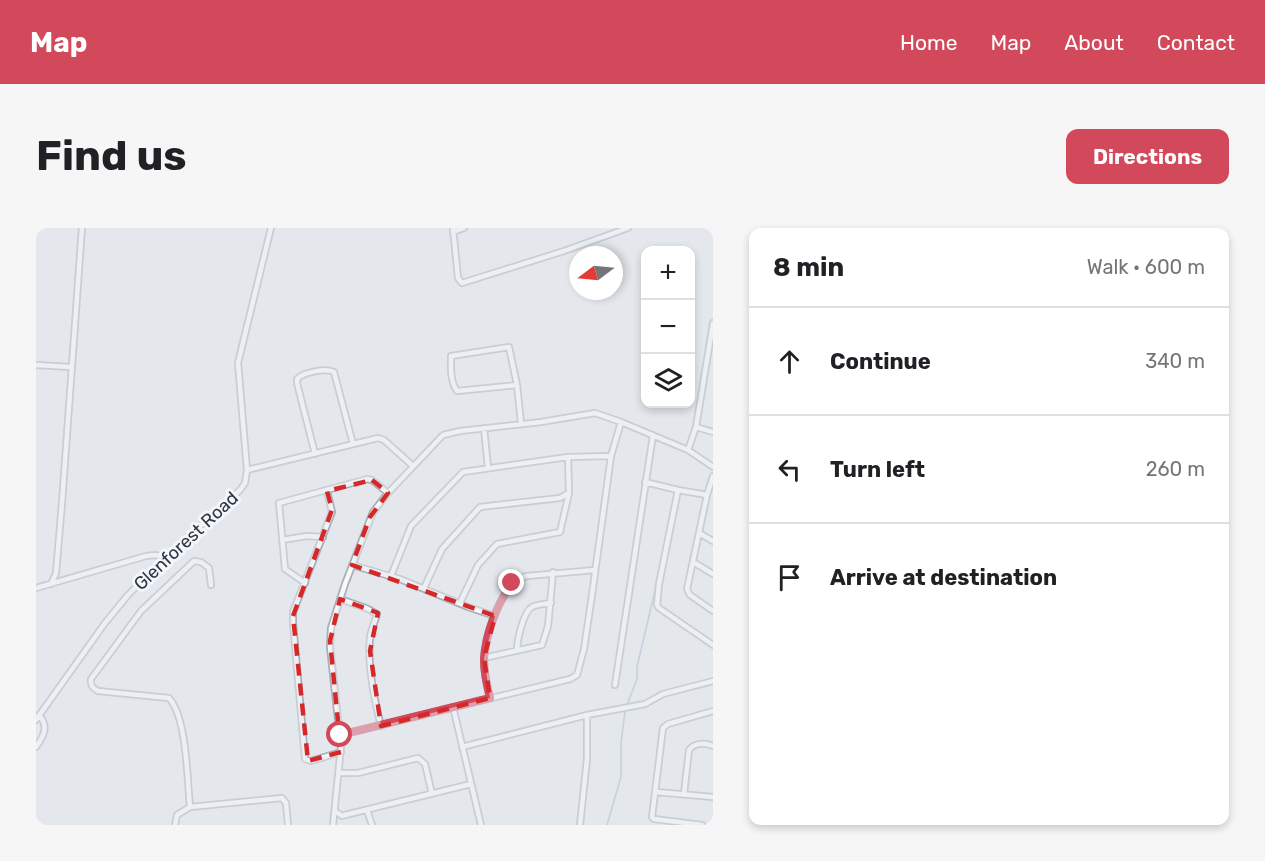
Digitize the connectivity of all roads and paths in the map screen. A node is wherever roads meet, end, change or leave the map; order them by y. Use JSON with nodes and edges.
{"nodes":[{"id":1,"x":82,"y":228,"type":"edge"},
{"id":2,"x":271,"y":228,"type":"edge"},
{"id":3,"x":464,"y":228,"type":"edge"},
{"id":4,"x":628,"y":228,"type":"edge"},
{"id":5,"x":453,"y":230,"type":"edge"},
{"id":6,"x":713,"y":323,"type":"edge"},
{"id":7,"x":36,"y":365,"type":"edge"},
{"id":8,"x":71,"y":367,"type":"junction"},
{"id":9,"x":705,"y":374,"type":"junction"},
{"id":10,"x":713,"y":375,"type":"edge"},
{"id":11,"x":517,"y":385,"type":"junction"},
{"id":12,"x":621,"y":422,"type":"junction"},
{"id":13,"x":521,"y":423,"type":"junction"},
{"id":14,"x":696,"y":427,"type":"junction"},
{"id":15,"x":484,"y":428,"type":"junction"},
{"id":16,"x":713,"y":432,"type":"edge"},
{"id":17,"x":653,"y":435,"type":"junction"},
{"id":18,"x":353,"y":444,"type":"junction"},
{"id":19,"x":688,"y":450,"type":"junction"},
{"id":20,"x":315,"y":454,"type":"junction"},
{"id":21,"x":611,"y":456,"type":"junction"},
{"id":22,"x":568,"y":457,"type":"junction"},
{"id":23,"x":413,"y":466,"type":"junction"},
{"id":24,"x":713,"y":467,"type":"edge"},
{"id":25,"x":488,"y":468,"type":"junction"},
{"id":26,"x":247,"y":470,"type":"junction"},
{"id":27,"x":713,"y":476,"type":"edge"},
{"id":28,"x":645,"y":482,"type":"junction"},
{"id":29,"x":678,"y":490,"type":"junction"},
{"id":30,"x":327,"y":491,"type":"junction"},
{"id":31,"x":388,"y":493,"type":"junction"},
{"id":32,"x":569,"y":493,"type":"junction"},
{"id":33,"x":707,"y":495,"type":"junction"},
{"id":34,"x":699,"y":533,"type":"junction"},
{"id":35,"x":323,"y":537,"type":"junction"},
{"id":36,"x":282,"y":540,"type":"junction"},
{"id":37,"x":713,"y":541,"type":"edge"},
{"id":38,"x":166,"y":557,"type":"junction"},
{"id":39,"x":693,"y":562,"type":"junction"},
{"id":40,"x":352,"y":565,"type":"junction"},
{"id":41,"x":595,"y":570,"type":"junction"},
{"id":42,"x":553,"y":572,"type":"junction"},
{"id":43,"x":56,"y":573,"type":"junction"},
{"id":44,"x":713,"y":574,"type":"edge"},
{"id":45,"x":391,"y":576,"type":"junction"},
{"id":46,"x":64,"y":580,"type":"junction"},
{"id":47,"x":305,"y":583,"type":"junction"},
{"id":48,"x":51,"y":584,"type":"junction"},
{"id":49,"x":211,"y":585,"type":"dead end"},
{"id":50,"x":36,"y":588,"type":"edge"},
{"id":51,"x":424,"y":588,"type":"junction"},
{"id":52,"x":340,"y":599,"type":"junction"},
{"id":53,"x":460,"y":603,"type":"junction"},
{"id":54,"x":551,"y":603,"type":"junction"},
{"id":55,"x":713,"y":611,"type":"edge"},
{"id":56,"x":495,"y":616,"type":"junction"},
{"id":57,"x":713,"y":645,"type":"edge"},
{"id":58,"x":518,"y":651,"type":"junction"},
{"id":59,"x":484,"y":658,"type":"junction"},
{"id":60,"x":713,"y":681,"type":"edge"},
{"id":61,"x":615,"y":685,"type":"dead end"},
{"id":62,"x":490,"y":698,"type":"junction"},
{"id":63,"x":453,"y":707,"type":"junction"},
{"id":64,"x":713,"y":711,"type":"edge"},
{"id":65,"x":586,"y":715,"type":"junction"},
{"id":66,"x":38,"y":718,"type":"edge"},
{"id":67,"x":381,"y":726,"type":"junction"},
{"id":68,"x":340,"y":735,"type":"junction"},
{"id":69,"x":713,"y":746,"type":"edge"},
{"id":70,"x":36,"y":747,"type":"edge"},
{"id":71,"x":462,"y":747,"type":"junction"},
{"id":72,"x":341,"y":752,"type":"junction"},
{"id":73,"x":340,"y":772,"type":"junction"},
{"id":74,"x":471,"y":784,"type":"junction"},
{"id":75,"x":656,"y":792,"type":"junction"},
{"id":76,"x":432,"y":794,"type":"junction"},
{"id":77,"x":684,"y":794,"type":"junction"},
{"id":78,"x":713,"y":797,"type":"edge"},
{"id":79,"x":190,"y":807,"type":"junction"},
{"id":80,"x":367,"y":810,"type":"junction"},
{"id":81,"x":334,"y":811,"type":"junction"},
{"id":82,"x":342,"y":816,"type":"junction"},
{"id":83,"x":333,"y":823,"type":"edge"},
{"id":84,"x":479,"y":824,"type":"edge"},
{"id":85,"x":175,"y":825,"type":"edge"},
{"id":86,"x":288,"y":825,"type":"edge"},
{"id":87,"x":372,"y":825,"type":"edge"},
{"id":88,"x":580,"y":825,"type":"edge"},
{"id":89,"x":702,"y":825,"type":"edge"}],
"edges":[{"from":1,"to":8,"type":"street"},
{"from":2,"to":26,"type":"street","name":"Glenforest Road"},
{"from":3,"to":5,"type":"street"},
{"from":4,"to":5,"type":"street"},
{"from":6,"to":9,"type":"street"},
{"from":7,"to":8,"type":"street"},
{"from":8,"to":43,"type":"street"},
{"from":9,"to":10,"type":"street"},
{"from":9,"to":14,"type":"street"},
{"from":11,"to":11,"type":"street"},
{"from":11,"to":13,"type":"street"},
{"from":12,"to":13,"type":"street"},
{"from":12,"to":17,"type":"street"},
{"from":12,"to":21,"type":"street"},
{"from":13,"to":15,"type":"street"},
{"from":14,"to":16,"type":"street"},
{"from":14,"to":19,"type":"street"},
{"from":15,"to":23,"type":"street"},
{"from":15,"to":25,"type":"street"},
{"from":17,"to":19,"type":"street"},
{"from":17,"to":28,"type":"street"},
{"from":18,"to":20,"type":"street"},
{"from":18,"to":20,"type":"street"},
{"from":18,"to":23,"type":"street"},
{"from":19,"to":24,"type":"street"},
{"from":20,"to":26,"type":"street"},
{"from":21,"to":22,"type":"street"},
{"from":21,"to":41,"type":"street"},
{"from":22,"to":25,"type":"street"},
{"from":22,"to":32,"type":"street"},
{"from":23,"to":31,"type":"street"},
{"from":25,"to":45,"type":"street"},
{"from":26,"to":38,"type":"street","name":"Glenforest Road"},
{"from":27,"to":33,"type":"street"},
{"from":28,"to":29,"type":"street"},
{"from":28,"to":61,"type":"street"},
{"from":29,"to":33,"type":"street"},
{"from":29,"to":57,"type":"street"},
{"from":30,"to":31,"type":"street"},
{"from":30,"to":35,"type":"street"},
{"from":30,"to":36,"type":"street"},
{"from":31,"to":40,"type":"street"},
{"from":32,"to":51,"type":"street"},
{"from":32,"to":53,"type":"street"},
{"from":33,"to":34,"type":"street"},
{"from":34,"to":37,"type":"street"},
{"from":34,"to":39,"type":"street"},
{"from":35,"to":36,"type":"street"},
{"from":35,"to":47,"type":"street"},
{"from":36,"to":47,"type":"street"},
{"from":38,"to":46,"type":"street"},
{"from":38,"to":66,"type":"street","name":"Glenforest Road"},
{"from":39,"to":44,"type":"street"},
{"from":39,"to":55,"type":"street"},
{"from":40,"to":45,"type":"street"},
{"from":40,"to":52,"type":"street"},
{"from":41,"to":42,"type":"street"},
{"from":41,"to":62,"type":"street"},
{"from":42,"to":54,"type":"street"},
{"from":42,"to":56,"type":"street"},
{"from":43,"to":46,"type":"street"},
{"from":43,"to":48,"type":"street"},
{"from":45,"to":51,"type":"street"},
{"from":46,"to":48,"type":"street"},
{"from":47,"to":72,"type":"street"},
{"from":48,"to":50,"type":"street"},
{"from":49,"to":79,"type":"street"},
{"from":51,"to":53,"type":"street"},
{"from":52,"to":67,"type":"street"},
{"from":52,"to":68,"type":"street"},
{"from":53,"to":56,"type":"street"},
{"from":54,"to":58,"type":"street"},
{"from":54,"to":58,"type":"street"},
{"from":56,"to":59,"type":"street"},
{"from":58,"to":59,"type":"street"},
{"from":59,"to":62,"type":"street"},
{"from":60,"to":65,"type":"street"},
{"from":62,"to":63,"type":"street"},
{"from":63,"to":67,"type":"street"},
{"from":63,"to":71,"type":"street"},
{"from":64,"to":75,"type":"street"},
{"from":65,"to":71,"type":"street"},
{"from":65,"to":88,"type":"street"},
{"from":66,"to":70,"type":"street"},
{"from":67,"to":68,"type":"street"},
{"from":68,"to":72,"type":"street"},
{"from":69,"to":77,"type":"street"},
{"from":71,"to":74,"type":"street"},
{"from":72,"to":73,"type":"street"},
{"from":73,"to":76,"type":"street"},
{"from":73,"to":81,"type":"street"},
{"from":74,"to":76,"type":"street"},
{"from":74,"to":84,"type":"street"},
{"from":75,"to":77,"type":"street"},
{"from":75,"to":89,"type":"street"},
{"from":76,"to":80,"type":"street"},
{"from":77,"to":78,"type":"street"},
{"from":79,"to":85,"type":"street"},
{"from":79,"to":86,"type":"street"},
{"from":80,"to":82,"type":"street"},
{"from":80,"to":87,"type":"street"},
{"from":81,"to":82,"type":"street"},
{"from":81,"to":83,"type":"street"},
{"from":82,"to":83,"type":"street"}]}
